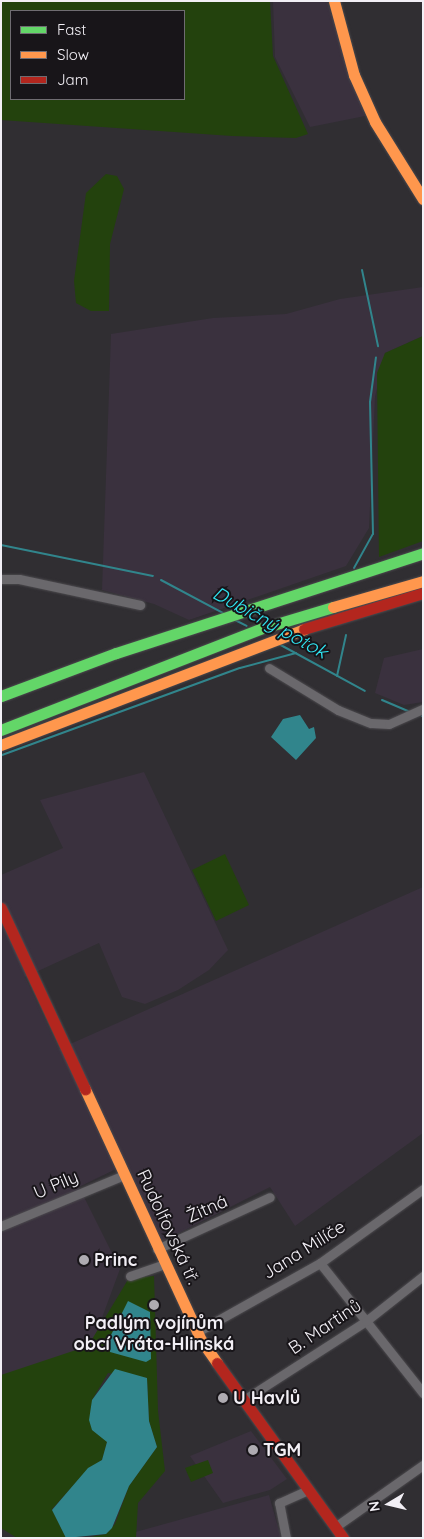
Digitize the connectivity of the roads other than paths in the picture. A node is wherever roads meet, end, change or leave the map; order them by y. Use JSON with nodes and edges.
{"nodes":[{"id":1,"x":334,"y":1,"type":"edge"},
{"id":2,"x":423,"y":199,"type":"edge"},
{"id":3,"x":423,"y":553,"type":"edge"},
{"id":4,"x":1,"y":579,"type":"edge"},
{"id":5,"x":423,"y":581,"type":"edge"},
{"id":6,"x":423,"y":593,"type":"edge"},
{"id":7,"x":140,"y":605,"type":"dead end"},
{"id":8,"x":269,"y":668,"type":"dead end"},
{"id":9,"x":1,"y":696,"type":"edge"},
{"id":10,"x":423,"y":709,"type":"edge"},
{"id":11,"x":1,"y":730,"type":"edge"},
{"id":12,"x":1,"y":745,"type":"edge"},
{"id":13,"x":1,"y":908,"type":"edge"},
{"id":14,"x":124,"y":1174,"type":"junction"},
{"id":15,"x":423,"y":1189,"type":"edge"},
{"id":16,"x":270,"y":1197,"type":"dead end"},
{"id":17,"x":1,"y":1226,"type":"edge"},
{"id":18,"x":157,"y":1248,"type":"junction"},
{"id":19,"x":320,"y":1263,"type":"junction"},
{"id":20,"x":164,"y":1264,"type":"junction"},
{"id":21,"x":130,"y":1276,"type":"dead end"},
{"id":22,"x":423,"y":1276,"type":"edge"},
{"id":23,"x":366,"y":1321,"type":"junction"},
{"id":24,"x":197,"y":1332,"type":"junction"},
{"id":25,"x":422,"y":1390,"type":"edge"},
{"id":26,"x":242,"y":1401,"type":"junction"},
{"id":27,"x":423,"y":1465,"type":"edge"},
{"id":28,"x":308,"y":1490,"type":"junction"},
{"id":29,"x":335,"y":1527,"type":"junction"},
{"id":30,"x":286,"y":1538,"type":"edge"},
{"id":31,"x":343,"y":1538,"type":"edge"}],
"edges":[{"from":1,"to":2,"type":"main road"},
{"from":3,"to":9,"type":"main road"},
{"from":4,"to":7,"type":"street"},
{"from":5,"to":11,"type":"main road"},
{"from":6,"to":12,"type":"main road"},
{"from":8,"to":10,"type":"street"},
{"from":13,"to":14,"type":"main road","name":"Rudolfovská tř."},
{"from":14,"to":17,"type":"street","name":"U Pily"},
{"from":14,"to":18,"type":"main road","name":"Rudolfovská tř."},
{"from":15,"to":19,"type":"street","name":"Jana Milíče"},
{"from":16,"to":18,"type":"street","name":"Žitná"},
{"from":18,"to":20,"type":"main road","name":"Rudolfovská tř."},
{"from":19,"to":23,"type":"street"},
{"from":19,"to":24,"type":"street","name":"Jana Milíče"},
{"from":20,"to":21,"type":"street"},
{"from":20,"to":24,"type":"main road","name":"Rudolfovská tř."},
{"from":22,"to":23,"type":"street","name":"B. Martinů"},
{"from":23,"to":25,"type":"street"},
{"from":23,"to":26,"type":"street","name":"B. Martinů"},
{"from":24,"to":26,"type":"main road","name":"Rudolfovská tř."},
{"from":26,"to":28,"type":"main road","name":"Rudolfovská tř."},
{"from":27,"to":29,"type":"street"},
{"from":28,"to":29,"type":"main road","name":"Rudolfovská tř."},
{"from":28,"to":30,"type":"street"},
{"from":29,"to":31,"type":"main road","name":"Rudolfovská tř."}]}
